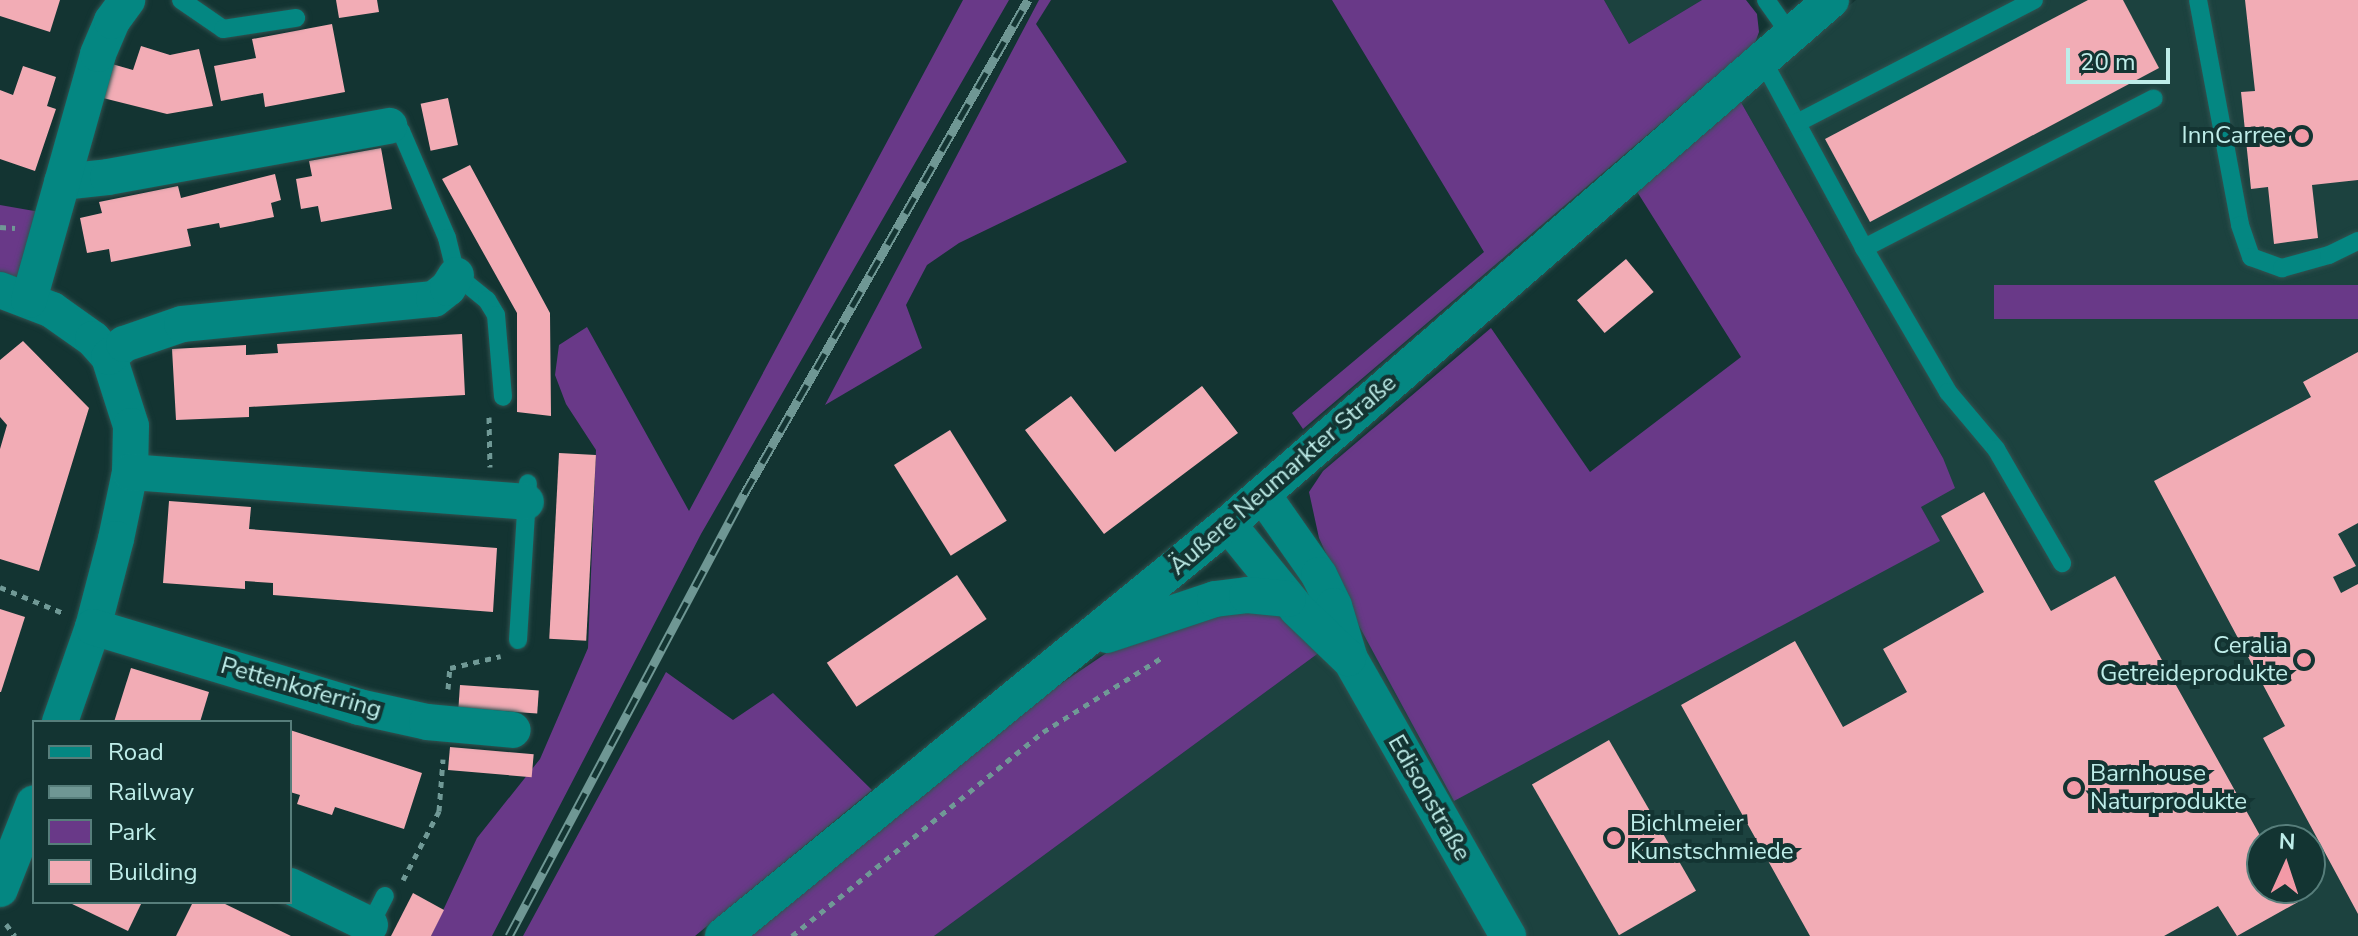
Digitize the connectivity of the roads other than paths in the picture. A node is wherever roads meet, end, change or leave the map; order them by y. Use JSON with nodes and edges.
{"nodes":[{"id":1,"x":127,"y":0,"type":"edge"},
{"id":2,"x":181,"y":0,"type":"edge"},
{"id":3,"x":1766,"y":0,"type":"edge"},
{"id":4,"x":1831,"y":0,"type":"edge"},
{"id":5,"x":2034,"y":0,"type":"edge"},
{"id":6,"x":2198,"y":0,"type":"edge"},
{"id":7,"x":296,"y":18,"type":"dead end"},
{"id":8,"x":1790,"y":34,"type":"junction"},
{"id":9,"x":1762,"y":59,"type":"junction"},
{"id":10,"x":2154,"y":98,"type":"dead end"},
{"id":11,"x":1797,"y":123,"type":"junction"},
{"id":12,"x":389,"y":126,"type":"joint"},
{"id":13,"x":62,"y":182,"type":"junction"},
{"id":14,"x":2358,"y":241,"type":"edge"},
{"id":15,"x":1864,"y":248,"type":"junction"},
{"id":16,"x":456,"y":275,"type":"junction"},
{"id":17,"x":15,"y":295,"type":"edge"},
{"id":18,"x":109,"y":357,"type":"junction"},
{"id":19,"x":503,"y":397,"type":"road end"},
{"id":20,"x":130,"y":472,"type":"junction"},
{"id":21,"x":527,"y":493,"type":"joint"},
{"id":22,"x":1263,"y":495,"type":"junction"},
{"id":23,"x":1228,"y":524,"type":"junction"},
{"id":24,"x":2062,"y":563,"type":"dead end"},
{"id":25,"x":1293,"y":604,"type":"junction"},
{"id":26,"x":93,"y":627,"type":"junction"},
{"id":27,"x":518,"y":640,"type":"dead end"},
{"id":28,"x":1083,"y":643,"type":"junction"},
{"id":29,"x":1350,"y":659,"type":"junction"},
{"id":30,"x":61,"y":720,"type":"edge"},
{"id":31,"x":513,"y":730,"type":"dead end"},
{"id":32,"x":32,"y":806,"type":"edge"},
{"id":33,"x":11,"y":833,"type":"edge"},
{"id":34,"x":292,"y":887,"type":"edge"},
{"id":35,"x":0,"y":889,"type":"edge"},
{"id":36,"x":373,"y":919,"type":"edge"},
{"id":37,"x":723,"y":936,"type":"edge"},
{"id":38,"x":1508,"y":936,"type":"edge"}],
"edges":[{"from":1,"to":13,"type":"street"},
{"from":2,"to":7,"type":"lane"},
{"from":3,"to":8,"type":"lane"},
{"from":4,"to":8,"type":"street","name":"Äußere Neumarkter Straße"},
{"from":5,"to":11,"type":"lane"},
{"from":6,"to":14,"type":"lane"},
{"from":8,"to":9,"type":"street","name":"Äußere Neumarkter Straße"},
{"from":9,"to":11,"type":"lane"},
{"from":9,"to":22,"type":"street","name":"Äußere Neumarkter Straße"},
{"from":10,"to":15,"type":"lane"},
{"from":11,"to":15,"type":"lane"},
{"from":12,"to":13,"type":"street"},
{"from":12,"to":16,"type":"lane"},
{"from":13,"to":17,"type":"street"},
{"from":15,"to":24,"type":"lane"},
{"from":16,"to":18,"type":"street"},
{"from":16,"to":19,"type":"lane"},
{"from":17,"to":18,"type":"street"},
{"from":18,"to":20,"type":"street"},
{"from":20,"to":21,"type":"street"},
{"from":20,"to":26,"type":"street"},
{"from":21,"to":27,"type":"lane"},
{"from":22,"to":23,"type":"street","name":"Äußere Neumarkter Straße"},
{"from":22,"to":29,"type":"street","name":"Edisonstraße"},
{"from":23,"to":25,"type":"street","name":"Edisonstraße"},
{"from":23,"to":28,"type":"street","name":"Äußere Neumarkter Straße"},
{"from":25,"to":28,"type":"street"},
{"from":25,"to":29,"type":"street","name":"Edisonstraße"},
{"from":26,"to":30,"type":"street"},
{"from":26,"to":31,"type":"street","name":"Pettenkoferring"},
{"from":28,"to":37,"type":"street","name":"Äußere Neumarkter Straße"},
{"from":29,"to":38,"type":"street","name":"Edisonstraße"},
{"from":32,"to":33,"type":"street"},
{"from":33,"to":35,"type":"street"},
{"from":34,"to":36,"type":"street"}]}
